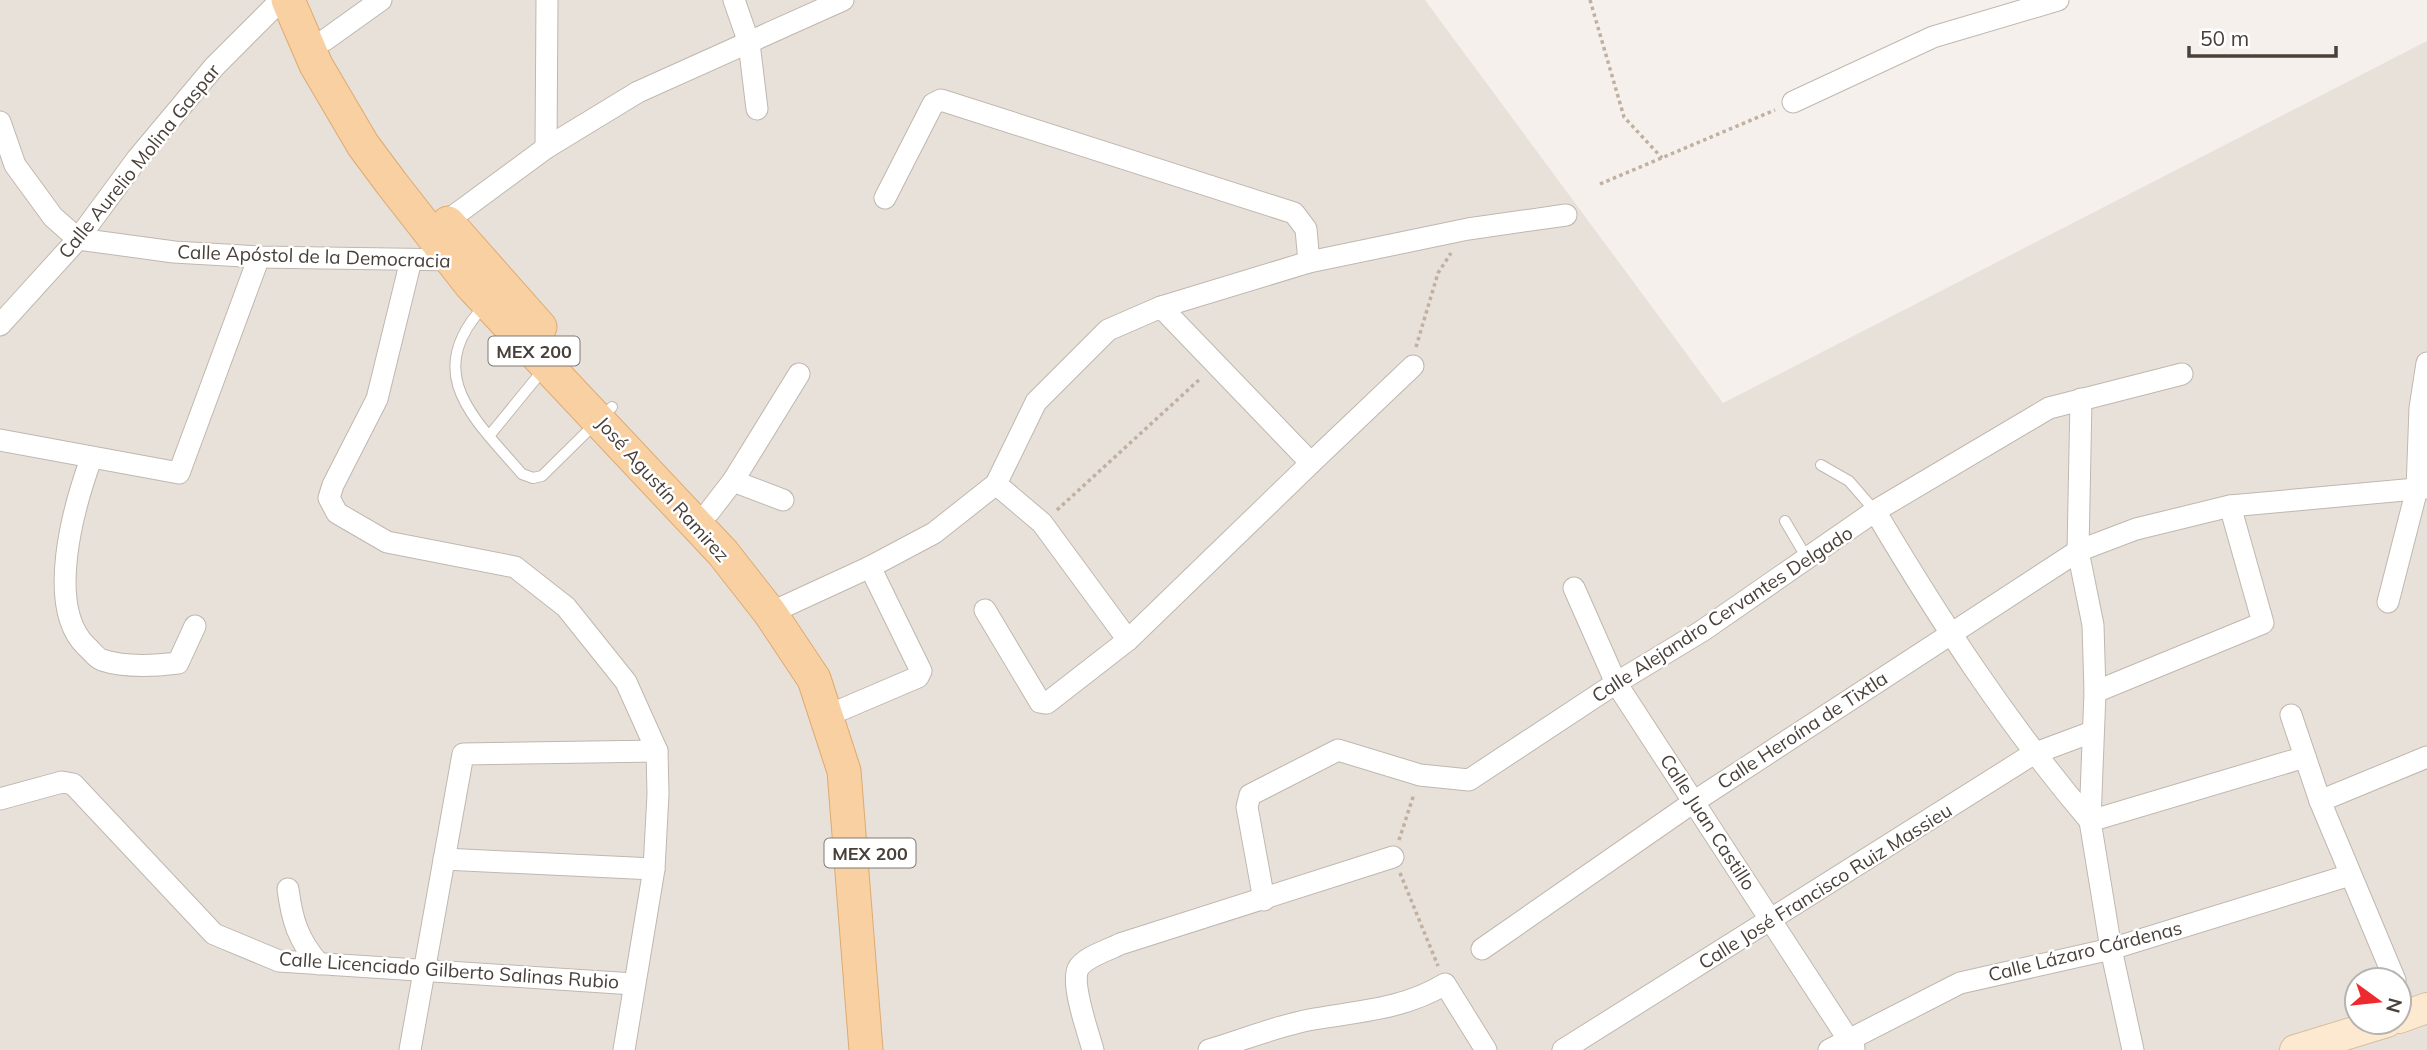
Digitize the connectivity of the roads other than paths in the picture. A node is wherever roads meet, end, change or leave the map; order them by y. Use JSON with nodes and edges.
{"nodes":[{"id":1,"x":281,"y":0,"type":"edge"},
{"id":2,"x":288,"y":0,"type":"edge"},
{"id":3,"x":309,"y":0,"type":"edge"},
{"id":4,"x":381,"y":0,"type":"edge"},
{"id":5,"x":734,"y":0,"type":"edge"},
{"id":6,"x":844,"y":0,"type":"edge"},
{"id":7,"x":2058,"y":0,"type":"edge"},
{"id":8,"x":547,"y":1,"type":"edge"},
{"id":9,"x":325,"y":40,"type":"junction"},
{"id":10,"x":749,"y":43,"type":"junction"},
{"id":11,"x":1793,"y":102,"type":"road end"},
{"id":12,"x":757,"y":109,"type":"dead end"},
{"id":13,"x":0,"y":122,"type":"edge"},
{"id":14,"x":546,"y":148,"type":"junction"},
{"id":15,"x":885,"y":198,"type":"dead end"},
{"id":16,"x":1566,"y":215,"type":"dead end"},
{"id":17,"x":447,"y":221,"type":"junction"},
{"id":18,"x":78,"y":239,"type":"junction"},
{"id":19,"x":259,"y":257,"type":"junction"},
{"id":20,"x":411,"y":260,"type":"junction"},
{"id":21,"x":1309,"y":262,"type":"junction"},
{"id":22,"x":482,"y":277,"type":"junction"},
{"id":23,"x":1161,"y":307,"type":"junction"},
{"id":24,"x":0,"y":325,"type":"edge"},
{"id":25,"x":552,"y":356,"type":"junction"},
{"id":26,"x":2427,"y":363,"type":"edge"},
{"id":27,"x":1413,"y":366,"type":"road end"},
{"id":28,"x":799,"y":374,"type":"dead end"},
{"id":29,"x":2182,"y":374,"type":"dead end"},
{"id":30,"x":2081,"y":399,"type":"junction"},
{"id":31,"x":606,"y":414,"type":"junction"},
{"id":32,"x":489,"y":436,"type":"junction"},
{"id":33,"x":0,"y":440,"type":"edge"},
{"id":34,"x":91,"y":459,"type":"junction"},
{"id":35,"x":1311,"y":463,"type":"junction"},
{"id":36,"x":1821,"y":465,"type":"dead end"},
{"id":37,"x":733,"y":481,"type":"junction"},
{"id":38,"x":996,"y":484,"type":"junction"},
{"id":39,"x":2422,"y":489,"type":"edge"},
{"id":40,"x":783,"y":500,"type":"dead end"},
{"id":41,"x":2230,"y":506,"type":"junction"},
{"id":42,"x":1875,"y":511,"type":"junction"},
{"id":43,"x":709,"y":512,"type":"junction"},
{"id":44,"x":1785,"y":521,"type":"dead end"},
{"id":45,"x":2078,"y":551,"type":"junction"},
{"id":46,"x":1808,"y":560,"type":"junction"},
{"id":47,"x":870,"y":567,"type":"junction"},
{"id":48,"x":1574,"y":588,"type":"dead end"},
{"id":49,"x":2388,"y":602,"type":"dead end"},
{"id":50,"x":777,"y":608,"type":"junction"},
{"id":51,"x":985,"y":610,"type":"dead end"},
{"id":52,"x":195,"y":626,"type":"dead end"},
{"id":53,"x":1948,"y":634,"type":"junction"},
{"id":54,"x":1128,"y":639,"type":"junction"},
{"id":55,"x":1616,"y":682,"type":"junction"},
{"id":56,"x":2095,"y":692,"type":"junction"},
{"id":57,"x":844,"y":709,"type":"junction"},
{"id":58,"x":2291,"y":715,"type":"dead end"},
{"id":59,"x":2092,"y":732,"type":"junction"},
{"id":60,"x":657,"y":751,"type":"junction"},
{"id":61,"x":2033,"y":754,"type":"junction"},
{"id":62,"x":2305,"y":757,"type":"junction"},
{"id":63,"x":2427,"y":757,"type":"edge"},
{"id":64,"x":0,"y":799,"type":"edge"},
{"id":65,"x":1695,"y":801,"type":"junction"},
{"id":66,"x":2320,"y":801,"type":"junction"},
{"id":67,"x":2090,"y":821,"type":"junction"},
{"id":68,"x":1393,"y":856,"type":"road end"},
{"id":69,"x":444,"y":859,"type":"junction"},
{"id":70,"x":654,"y":869,"type":"junction"},
{"id":71,"x":2350,"y":875,"type":"junction"},
{"id":72,"x":288,"y":889,"type":"dead end"},
{"id":73,"x":1264,"y":900,"type":"junction"},
{"id":74,"x":1772,"y":919,"type":"junction"},
{"id":75,"x":1482,"y":948,"type":"dead end"},
{"id":76,"x":2111,"y":949,"type":"junction"},
{"id":77,"x":319,"y":964,"type":"junction"},
{"id":78,"x":2389,"y":966,"type":"edge"},
{"id":79,"x":426,"y":971,"type":"junction"},
{"id":80,"x":634,"y":984,"type":"junction"},
{"id":81,"x":2343,"y":1032,"type":"edge"},
{"id":82,"x":1852,"y":1044,"type":"edge"},
{"id":83,"x":410,"y":1050,"type":"edge"},
{"id":84,"x":624,"y":1050,"type":"edge"},
{"id":85,"x":866,"y":1050,"type":"edge"},
{"id":86,"x":887,"y":1050,"type":"edge"},
{"id":87,"x":1093,"y":1050,"type":"edge"},
{"id":88,"x":1209,"y":1050,"type":"edge"},
{"id":89,"x":1486,"y":1050,"type":"edge"},
{"id":90,"x":1563,"y":1050,"type":"edge"},
{"id":91,"x":1829,"y":1050,"type":"edge"},
{"id":92,"x":2133,"y":1050,"type":"edge"},
{"id":93,"x":2295,"y":1050,"type":"edge"}],
"edges":[{"from":1,"to":18,"type":"street","name":"Calle Aurelio Molina Gaspar"},
{"from":2,"to":22,"type":"main road","name":"José Agustín Ramirez","number":"MEX 200"},
{"from":3,"to":9,"type":"main road","name":"José Agustín Ramirez","number":"MEX 200"},
{"from":4,"to":9,"type":"street"},
{"from":5,"to":10,"type":"street"},
{"from":6,"to":10,"type":"street"},
{"from":7,"to":11,"type":"street"},
{"from":8,"to":14,"type":"street"},
{"from":9,"to":17,"type":"main road","name":"José Agustín Ramirez","number":"MEX 200"},
{"from":10,"to":12,"type":"street"},
{"from":10,"to":14,"type":"street"},
{"from":13,"to":18,"type":"street"},
{"from":14,"to":17,"type":"street"},
{"from":15,"to":21,"type":"street"},
{"from":16,"to":21,"type":"street"},
{"from":17,"to":22,"type":"main road","name":"José Agustín Ramirez","number":"MEX 200"},
{"from":18,"to":19,"type":"street","name":"Calle Apóstol de la Democracia"},
{"from":18,"to":24,"type":"street","name":"Calle Aurelio Molina Gaspar"},
{"from":19,"to":20,"type":"street","name":"Calle Apóstol de la Democracia"},
{"from":19,"to":34,"type":"street"},
{"from":20,"to":22,"type":"street","name":"Calle Apóstol de la Democracia"},
{"from":20,"to":60,"type":"street"},
{"from":21,"to":23,"type":"street"},
{"from":22,"to":25,"type":"main road","name":"José Agustín Ramirez","number":"MEX 200"},
{"from":22,"to":32,"type":"lane"},
{"from":23,"to":35,"type":"street"},
{"from":23,"to":38,"type":"street"},
{"from":25,"to":31,"type":"main road","name":"José Agustín Ramirez","number":"MEX 200"},
{"from":25,"to":32,"type":"lane"},
{"from":26,"to":39,"type":"street"},
{"from":27,"to":35,"type":"street"},
{"from":28,"to":37,"type":"street"},
{"from":29,"to":30,"type":"street","name":"Calle Alejandro Cervantes Delgado"},
{"from":30,"to":42,"type":"street","name":"Calle Alejandro Cervantes Delgado"},
{"from":30,"to":45,"type":"street"},
{"from":31,"to":32,"type":"lane"},
{"from":31,"to":43,"type":"main road","name":"José Agustín Ramirez","number":"MEX 200"},
{"from":31,"to":50,"type":"main road","name":"José Agustín Ramirez","number":"MEX 200"},
{"from":33,"to":34,"type":"street"},
{"from":34,"to":52,"type":"street"},
{"from":35,"to":54,"type":"street"},
{"from":36,"to":42,"type":"lane"},
{"from":37,"to":40,"type":"street"},
{"from":37,"to":43,"type":"street"},
{"from":38,"to":47,"type":"street"},
{"from":38,"to":54,"type":"street"},
{"from":39,"to":41,"type":"street","name":"Calle Heroína de Tixtla"},
{"from":39,"to":49,"type":"street"},
{"from":41,"to":45,"type":"street","name":"Calle Heroína de Tixtla"},
{"from":41,"to":56,"type":"street"},
{"from":42,"to":46,"type":"street","name":"Calle Alejandro Cervantes Delgado"},
{"from":42,"to":53,"type":"street"},
{"from":43,"to":50,"type":"main road","name":"José Agustín Ramirez","number":"MEX 200"},
{"from":44,"to":46,"type":"lane"},
{"from":45,"to":53,"type":"street","name":"Calle Heroína de Tixtla"},
{"from":45,"to":56,"type":"street"},
{"from":46,"to":55,"type":"street","name":"Calle Alejandro Cervantes Delgado"},
{"from":47,"to":50,"type":"street"},
{"from":47,"to":57,"type":"street"},
{"from":48,"to":55,"type":"street","name":"Calle Juan Castillo"},
{"from":50,"to":57,"type":"main road","name":"José Agustín Ramirez","number":"MEX 200"},
{"from":50,"to":85,"type":"main road","name":"José Agustín Ramirez","number":"MEX 200"},
{"from":51,"to":54,"type":"street"},
{"from":53,"to":61,"type":"street"},
{"from":53,"to":65,"type":"street","name":"Calle Heroína de Tixtla"},
{"from":55,"to":65,"type":"street","name":"Calle Juan Castillo"},
{"from":55,"to":73,"type":"street","name":"Calle Alejandro Cervantes Delgado"},
{"from":56,"to":59,"type":"street"},
{"from":57,"to":86,"type":"main road","name":"José Agustín Ramirez","number":"MEX 200"},
{"from":58,"to":62,"type":"street"},
{"from":59,"to":61,"type":"street","name":"Calle José Francisco Ruiz Massieu"},
{"from":59,"to":67,"type":"street"},
{"from":60,"to":69,"type":"street"},
{"from":60,"to":70,"type":"street"},
{"from":61,"to":67,"type":"street"},
{"from":61,"to":74,"type":"street","name":"Calle José Francisco Ruiz Massieu"},
{"from":62,"to":66,"type":"street"},
{"from":62,"to":67,"type":"street"},
{"from":63,"to":66,"type":"street"},
{"from":64,"to":77,"type":"street","name":"Calle Licenciado Gilberto Salinas Rubio"},
{"from":65,"to":74,"type":"street","name":"Calle Juan Castillo"},
{"from":65,"to":75,"type":"street","name":"Calle Heroína de Tixtla"},
{"from":66,"to":71,"type":"street"},
{"from":67,"to":76,"type":"street"},
{"from":68,"to":73,"type":"street"},
{"from":69,"to":70,"type":"street"},
{"from":69,"to":79,"type":"street"},
{"from":70,"to":80,"type":"street"},
{"from":71,"to":76,"type":"street","name":"Calle Lázaro Cárdenas"},
{"from":71,"to":78,"type":"street"},
{"from":72,"to":77,"type":"street"},
{"from":73,"to":87,"type":"street"},
{"from":74,"to":82,"type":"street","name":"Calle Juan Castillo"},
{"from":74,"to":90,"type":"street","name":"Calle José Francisco Ruiz Massieu"},
{"from":76,"to":82,"type":"street","name":"Calle Lázaro Cárdenas"},
{"from":76,"to":92,"type":"street"},
{"from":77,"to":79,"type":"street","name":"Calle Licenciado Gilberto Salinas Rubio"},
{"from":79,"to":80,"type":"street","name":"Calle Licenciado Gilberto Salinas Rubio"},
{"from":79,"to":83,"type":"street"},
{"from":80,"to":84,"type":"street"},
{"from":81,"to":93,"type":"street"},
{"from":82,"to":91,"type":"street","name":"Calle Lázaro Cárdenas"},
{"from":88,"to":89,"type":"street"}]}
